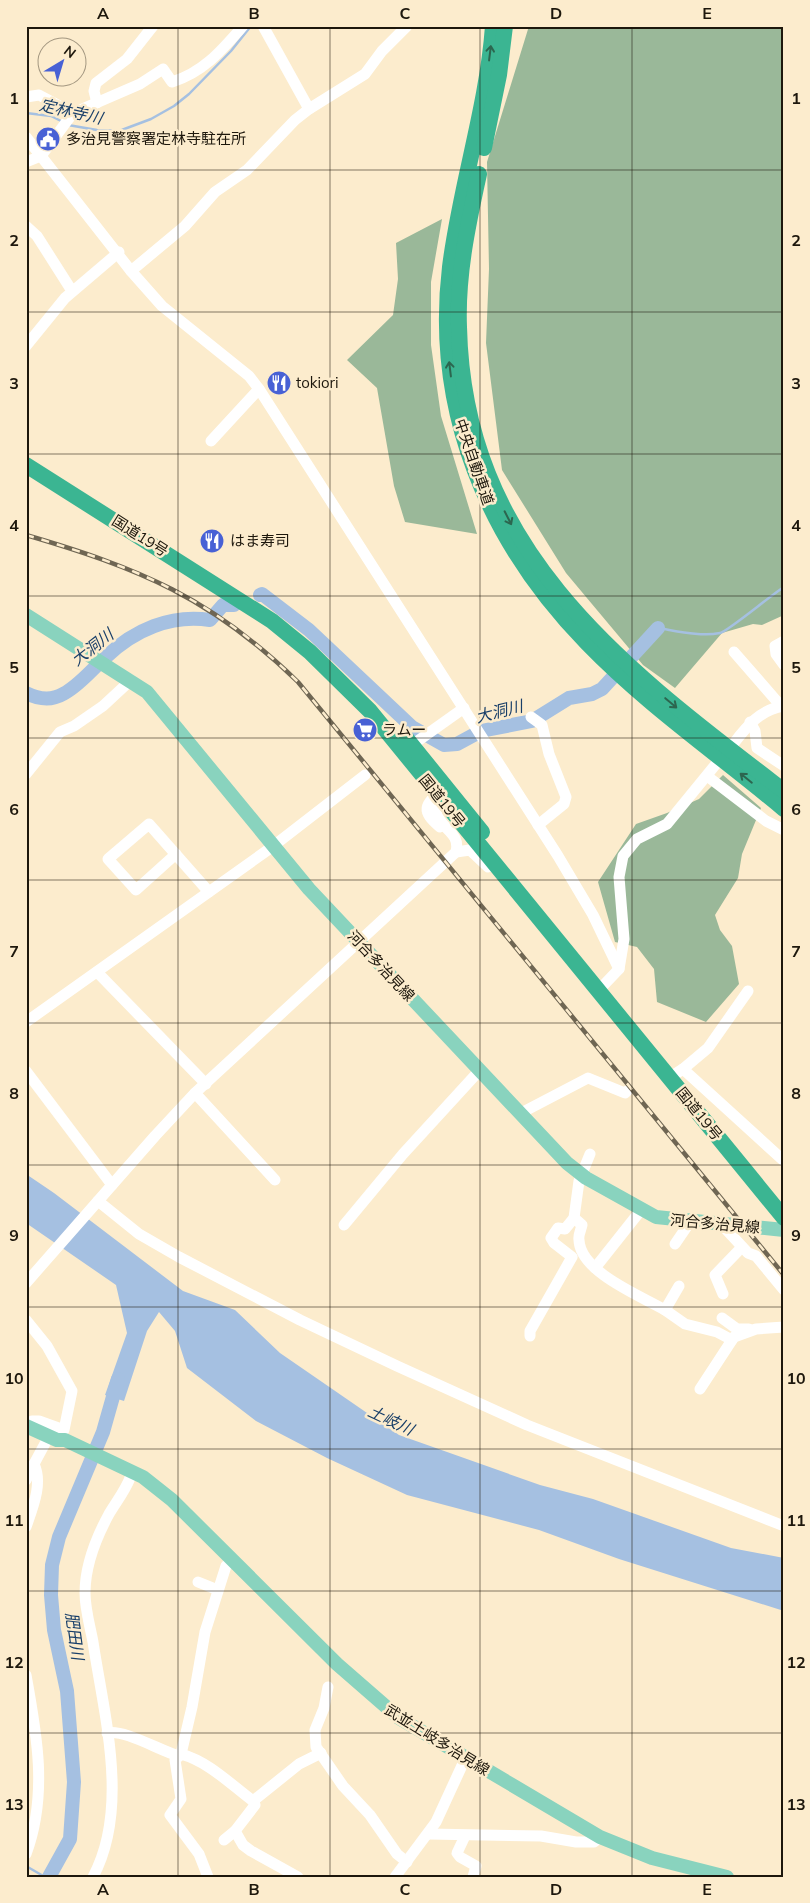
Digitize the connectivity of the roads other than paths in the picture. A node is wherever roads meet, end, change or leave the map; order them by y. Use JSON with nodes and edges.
{"nodes":[{"id":1,"x":153,"y":26,"type":"edge"},
{"id":2,"x":243,"y":26,"type":"edge"},
{"id":3,"x":263,"y":26,"type":"edge"},
{"id":4,"x":407,"y":26,"type":"edge"},
{"id":5,"x":493,"y":26,"type":"edge"},
{"id":6,"x":505,"y":26,"type":"edge"},
{"id":7,"x":26,"y":97,"type":"edge"},
{"id":8,"x":97,"y":103,"type":"junction"},
{"id":9,"x":309,"y":109,"type":"junction"},
{"id":10,"x":73,"y":113,"type":"junction"},
{"id":11,"x":26,"y":137,"type":"edge"},
{"id":12,"x":41,"y":156,"type":"junction"},
{"id":13,"x":26,"y":162,"type":"edge"},
{"id":14,"x":26,"y":226,"type":"edge"},
{"id":15,"x":119,"y":252,"type":"junction"},
{"id":16,"x":131,"y":271,"type":"junction"},
{"id":17,"x":72,"y":291,"type":"junction"},
{"id":18,"x":29,"y":339,"type":"edge"},
{"id":19,"x":259,"y":389,"type":"junction"},
{"id":20,"x":211,"y":441,"type":"dead end"},
{"id":21,"x":26,"y":454,"type":"edge"},
{"id":22,"x":26,"y":465,"type":"edge"},
{"id":23,"x":566,"y":612,"type":"junction"},
{"id":24,"x":26,"y":616,"type":"edge"},
{"id":25,"x":784,"y":641,"type":"edge"},
{"id":26,"x":734,"y":652,"type":"dead end"},
{"id":27,"x":784,"y":665,"type":"edge"},
{"id":28,"x":630,"y":675,"type":"junction"},
{"id":29,"x":130,"y":680,"type":"junction"},
{"id":30,"x":782,"y":706,"type":"edge"},
{"id":31,"x":464,"y":708,"type":"junction"},
{"id":32,"x":534,"y":719,"type":"dead end"},
{"id":33,"x":750,"y":722,"type":"junction"},
{"id":34,"x":417,"y":742,"type":"junction"},
{"id":35,"x":734,"y":742,"type":"dead end"},
{"id":36,"x":716,"y":764,"type":"dead end"},
{"id":37,"x":784,"y":766,"type":"edge"},
{"id":38,"x":26,"y":774,"type":"edge"},
{"id":39,"x":365,"y":775,"type":"dead end"},
{"id":40,"x":707,"y":776,"type":"junction"},
{"id":41,"x":784,"y":791,"type":"edge"},
{"id":42,"x":442,"y":794,"type":"junction"},
{"id":43,"x":784,"y":809,"type":"edge"},
{"id":44,"x":538,"y":825,"type":"junction"},
{"id":45,"x":784,"y":830,"type":"edge"},
{"id":46,"x":272,"y":847,"type":"junction"},
{"id":47,"x":456,"y":852,"type":"junction"},
{"id":48,"x":176,"y":854,"type":"junction"},
{"id":49,"x":446,"y":860,"type":"junction"},
{"id":50,"x":209,"y":892,"type":"junction"},
{"id":51,"x":520,"y":897,"type":"junction"},
{"id":52,"x":358,"y":941,"type":"junction"},
{"id":53,"x":619,"y":969,"type":"junction"},
{"id":54,"x":97,"y":972,"type":"junction"},
{"id":55,"x":602,"y":988,"type":"junction"},
{"id":56,"x":748,"y":991,"type":"dead end"},
{"id":57,"x":26,"y":1022,"type":"edge"},
{"id":58,"x":26,"y":1071,"type":"edge"},
{"id":59,"x":479,"y":1071,"type":"junction"},
{"id":60,"x":676,"y":1073,"type":"junction"},
{"id":61,"x":206,"y":1084,"type":"junction"},
{"id":62,"x":627,"y":1091,"type":"dead end"},
{"id":63,"x":195,"y":1094,"type":"junction"},
{"id":64,"x":521,"y":1113,"type":"junction"},
{"id":65,"x":590,"y":1154,"type":"dead end"},
{"id":66,"x":784,"y":1161,"type":"edge"},
{"id":67,"x":581,"y":1174,"type":"junction"},
{"id":68,"x":275,"y":1180,"type":"dead end"},
{"id":69,"x":112,"y":1185,"type":"junction"},
{"id":70,"x":784,"y":1204,"type":"edge"},
{"id":71,"x":95,"y":1205,"type":"junction"},
{"id":72,"x":642,"y":1210,"type":"junction"},
{"id":73,"x":574,"y":1218,"type":"junction"},
{"id":74,"x":784,"y":1218,"type":"edge"},
{"id":75,"x":690,"y":1222,"type":"junction"},
{"id":76,"x":344,"y":1225,"type":"dead end"},
{"id":77,"x":722,"y":1225,"type":"junction"},
{"id":78,"x":784,"y":1230,"type":"edge"},
{"id":79,"x":675,"y":1244,"type":"dead end"},
{"id":80,"x":742,"y":1247,"type":"junction"},
{"id":81,"x":594,"y":1268,"type":"junction"},
{"id":82,"x":26,"y":1283,"type":"edge"},
{"id":83,"x":679,"y":1286,"type":"dead end"},
{"id":84,"x":784,"y":1290,"type":"edge"},
{"id":85,"x":723,"y":1294,"type":"dead end"},
{"id":86,"x":665,"y":1310,"type":"junction"},
{"id":87,"x":722,"y":1318,"type":"dead end"},
{"id":88,"x":26,"y":1320,"type":"edge"},
{"id":89,"x":784,"y":1327,"type":"edge"},
{"id":90,"x":752,"y":1330,"type":"junction"},
{"id":91,"x":530,"y":1336,"type":"dead end"},
{"id":92,"x":732,"y":1340,"type":"junction"},
{"id":93,"x":700,"y":1389,"type":"dead end"},
{"id":94,"x":28,"y":1426,"type":"edge"},
{"id":95,"x":58,"y":1441,"type":"junction"},
{"id":96,"x":34,"y":1464,"type":"junction"},
{"id":97,"x":127,"y":1474,"type":"junction"},
{"id":98,"x":26,"y":1480,"type":"edge"},
{"id":99,"x":784,"y":1526,"type":"edge"},
{"id":100,"x":26,"y":1527,"type":"edge"},
{"id":101,"x":232,"y":1559,"type":"junction"},
{"id":102,"x":198,"y":1582,"type":"dead end"},
{"id":103,"x":218,"y":1590,"type":"junction"},
{"id":104,"x":26,"y":1675,"type":"edge"},
{"id":105,"x":328,"y":1686,"type":"dead end"},
{"id":106,"x":108,"y":1733,"type":"junction"},
{"id":107,"x":321,"y":1753,"type":"junction"},
{"id":108,"x":180,"y":1755,"type":"junction"},
{"id":109,"x":465,"y":1759,"type":"junction"},
{"id":110,"x":253,"y":1801,"type":"junction"},
{"id":111,"x":236,"y":1831,"type":"junction"},
{"id":112,"x":429,"y":1834,"type":"junction"},
{"id":113,"x":465,"y":1836,"type":"junction"},
{"id":114,"x":600,"y":1838,"type":"junction"},
{"id":115,"x":224,"y":1840,"type":"dead end"},
{"id":116,"x":26,"y":1854,"type":"edge"},
{"id":117,"x":407,"y":1862,"type":"junction"},
{"id":118,"x":93,"y":1877,"type":"edge"},
{"id":119,"x":208,"y":1877,"type":"edge"},
{"id":120,"x":298,"y":1877,"type":"edge"},
{"id":121,"x":395,"y":1877,"type":"edge"},
{"id":122,"x":473,"y":1877,"type":"edge"},
{"id":123,"x":727,"y":1877,"type":"edge"}],
"edges":[{"from":1,"to":8,"type":"street"},
{"from":2,"to":8,"type":"street"},
{"from":3,"to":9,"type":"street"},
{"from":4,"to":9,"type":"street"},
{"from":23,"to":5,"type":"highway","name":"中央自動車道","one_way":true},
{"from":6,"to":23,"type":"highway","name":"中央自動車道","one_way":true},
{"from":7,"to":10,"type":"street"},
{"from":8,"to":10,"type":"street"},
{"from":9,"to":16,"type":"street"},
{"from":10,"to":12,"type":"street"},
{"from":11,"to":12,"type":"street"},
{"from":12,"to":13,"type":"street"},
{"from":12,"to":15,"type":"street"},
{"from":14,"to":17,"type":"street"},
{"from":15,"to":16,"type":"street"},
{"from":15,"to":17,"type":"street"},
{"from":16,"to":19,"type":"street"},
{"from":17,"to":18,"type":"street"},
{"from":19,"to":20,"type":"street"},
{"from":19,"to":31,"type":"street"},
{"from":21,"to":34,"type":"highway","name":"国道19号"},
{"from":22,"to":42,"type":"highway","name":"国道19号"},
{"from":23,"to":28,"type":"highway","name":"中央自動車道"},
{"from":24,"to":29,"type":"main road","name":"河合多治見線"},
{"from":25,"to":27,"type":"street"},
{"from":26,"to":30,"type":"street"},
{"from":28,"to":41,"type":"highway","name":"中央自動車道","one_way":true},
{"from":43,"to":28,"type":"highway","name":"中央自動車道","one_way":true},
{"from":29,"to":38,"type":"street"},
{"from":29,"to":46,"type":"main road","name":"河合多治見線"},
{"from":30,"to":33,"type":"street"},
{"from":31,"to":34,"type":"street"},
{"from":31,"to":44,"type":"street"},
{"from":32,"to":44,"type":"street"},
{"from":33,"to":35,"type":"street"},
{"from":33,"to":37,"type":"street"},
{"from":34,"to":42,"type":"highway","name":"国道19号"},
{"from":36,"to":40,"type":"street"},
{"from":39,"to":46,"type":"street"},
{"from":40,"to":45,"type":"street"},
{"from":40,"to":53,"type":"street"},
{"from":42,"to":47,"type":"street"},
{"from":42,"to":49,"type":"street"},
{"from":42,"to":51,"type":"highway","name":"国道19号"},
{"from":42,"to":55,"type":"highway","name":"国道19号"},
{"from":44,"to":53,"type":"street"},
{"from":46,"to":50,"type":"street"},
{"from":46,"to":52,"type":"main road","name":"河合多治見線"},
{"from":47,"to":49,"type":"street"},
{"from":47,"to":51,"type":"street"},
{"from":48,"to":48,"type":"street"},
{"from":48,"to":50,"type":"street"},
{"from":49,"to":52,"type":"street"},
{"from":50,"to":54,"type":"street"},
{"from":51,"to":55,"type":"highway","name":"国道19号"},
{"from":52,"to":59,"type":"main road","name":"河合多治見線"},
{"from":52,"to":61,"type":"street"},
{"from":53,"to":55,"type":"street"},
{"from":54,"to":57,"type":"street"},
{"from":54,"to":61,"type":"street"},
{"from":55,"to":60,"type":"highway","name":"国道19号"},
{"from":56,"to":60,"type":"street"},
{"from":58,"to":69,"type":"street"},
{"from":59,"to":64,"type":"main road","name":"河合多治見線"},
{"from":59,"to":76,"type":"street"},
{"from":60,"to":66,"type":"street"},
{"from":60,"to":70,"type":"highway","name":"国道19号"},
{"from":60,"to":74,"type":"highway","name":"国道19号"},
{"from":61,"to":63,"type":"street"},
{"from":62,"to":64,"type":"street"},
{"from":63,"to":68,"type":"street"},
{"from":63,"to":69,"type":"street"},
{"from":64,"to":67,"type":"main road","name":"河合多治見線"},
{"from":65,"to":67,"type":"street"},
{"from":67,"to":72,"type":"main road","name":"河合多治見線"},
{"from":67,"to":73,"type":"street"},
{"from":69,"to":71,"type":"street"},
{"from":71,"to":82,"type":"street"},
{"from":71,"to":99,"type":"street"},
{"from":72,"to":75,"type":"main road","name":"河合多治見線"},
{"from":72,"to":81,"type":"street"},
{"from":73,"to":81,"type":"street"},
{"from":73,"to":91,"type":"street"},
{"from":75,"to":77,"type":"main road","name":"河合多治見線"},
{"from":75,"to":79,"type":"street"},
{"from":77,"to":78,"type":"main road","name":"河合多治見線"},
{"from":77,"to":80,"type":"street"},
{"from":80,"to":84,"type":"street"},
{"from":80,"to":85,"type":"street"},
{"from":81,"to":86,"type":"street"},
{"from":83,"to":86,"type":"street"},
{"from":86,"to":92,"type":"street"},
{"from":87,"to":90,"type":"street"},
{"from":88,"to":94,"type":"street"},
{"from":89,"to":90,"type":"street"},
{"from":90,"to":92,"type":"street"},
{"from":92,"to":93,"type":"street"},
{"from":94,"to":95,"type":"main road","name":"武並土岐多治見線"},
{"from":95,"to":96,"type":"street"},
{"from":95,"to":97,"type":"main road","name":"武並土岐多治見線"},
{"from":96,"to":98,"type":"street"},
{"from":96,"to":100,"type":"street"},
{"from":97,"to":101,"type":"main road","name":"武並土岐多治見線"},
{"from":97,"to":106,"type":"street"},
{"from":101,"to":103,"type":"street"},
{"from":101,"to":109,"type":"main road","name":"武並土岐多治見線"},
{"from":102,"to":103,"type":"street"},
{"from":103,"to":108,"type":"street"},
{"from":104,"to":116,"type":"street"},
{"from":105,"to":107,"type":"street"},
{"from":106,"to":108,"type":"street"},
{"from":106,"to":118,"type":"street"},
{"from":107,"to":110,"type":"street"},
{"from":107,"to":117,"type":"street"},
{"from":108,"to":110,"type":"street"},
{"from":108,"to":119,"type":"street"},
{"from":109,"to":112,"type":"street"},
{"from":109,"to":114,"type":"main road","name":"武並土岐多治見線"},
{"from":110,"to":111,"type":"street"},
{"from":111,"to":115,"type":"street"},
{"from":111,"to":120,"type":"street"},
{"from":112,"to":113,"type":"street"},
{"from":112,"to":117,"type":"street"},
{"from":113,"to":114,"type":"street"},
{"from":113,"to":122,"type":"street"},
{"from":114,"to":123,"type":"main road","name":"武並土岐多治見線"},
{"from":117,"to":121,"type":"street"}]}
